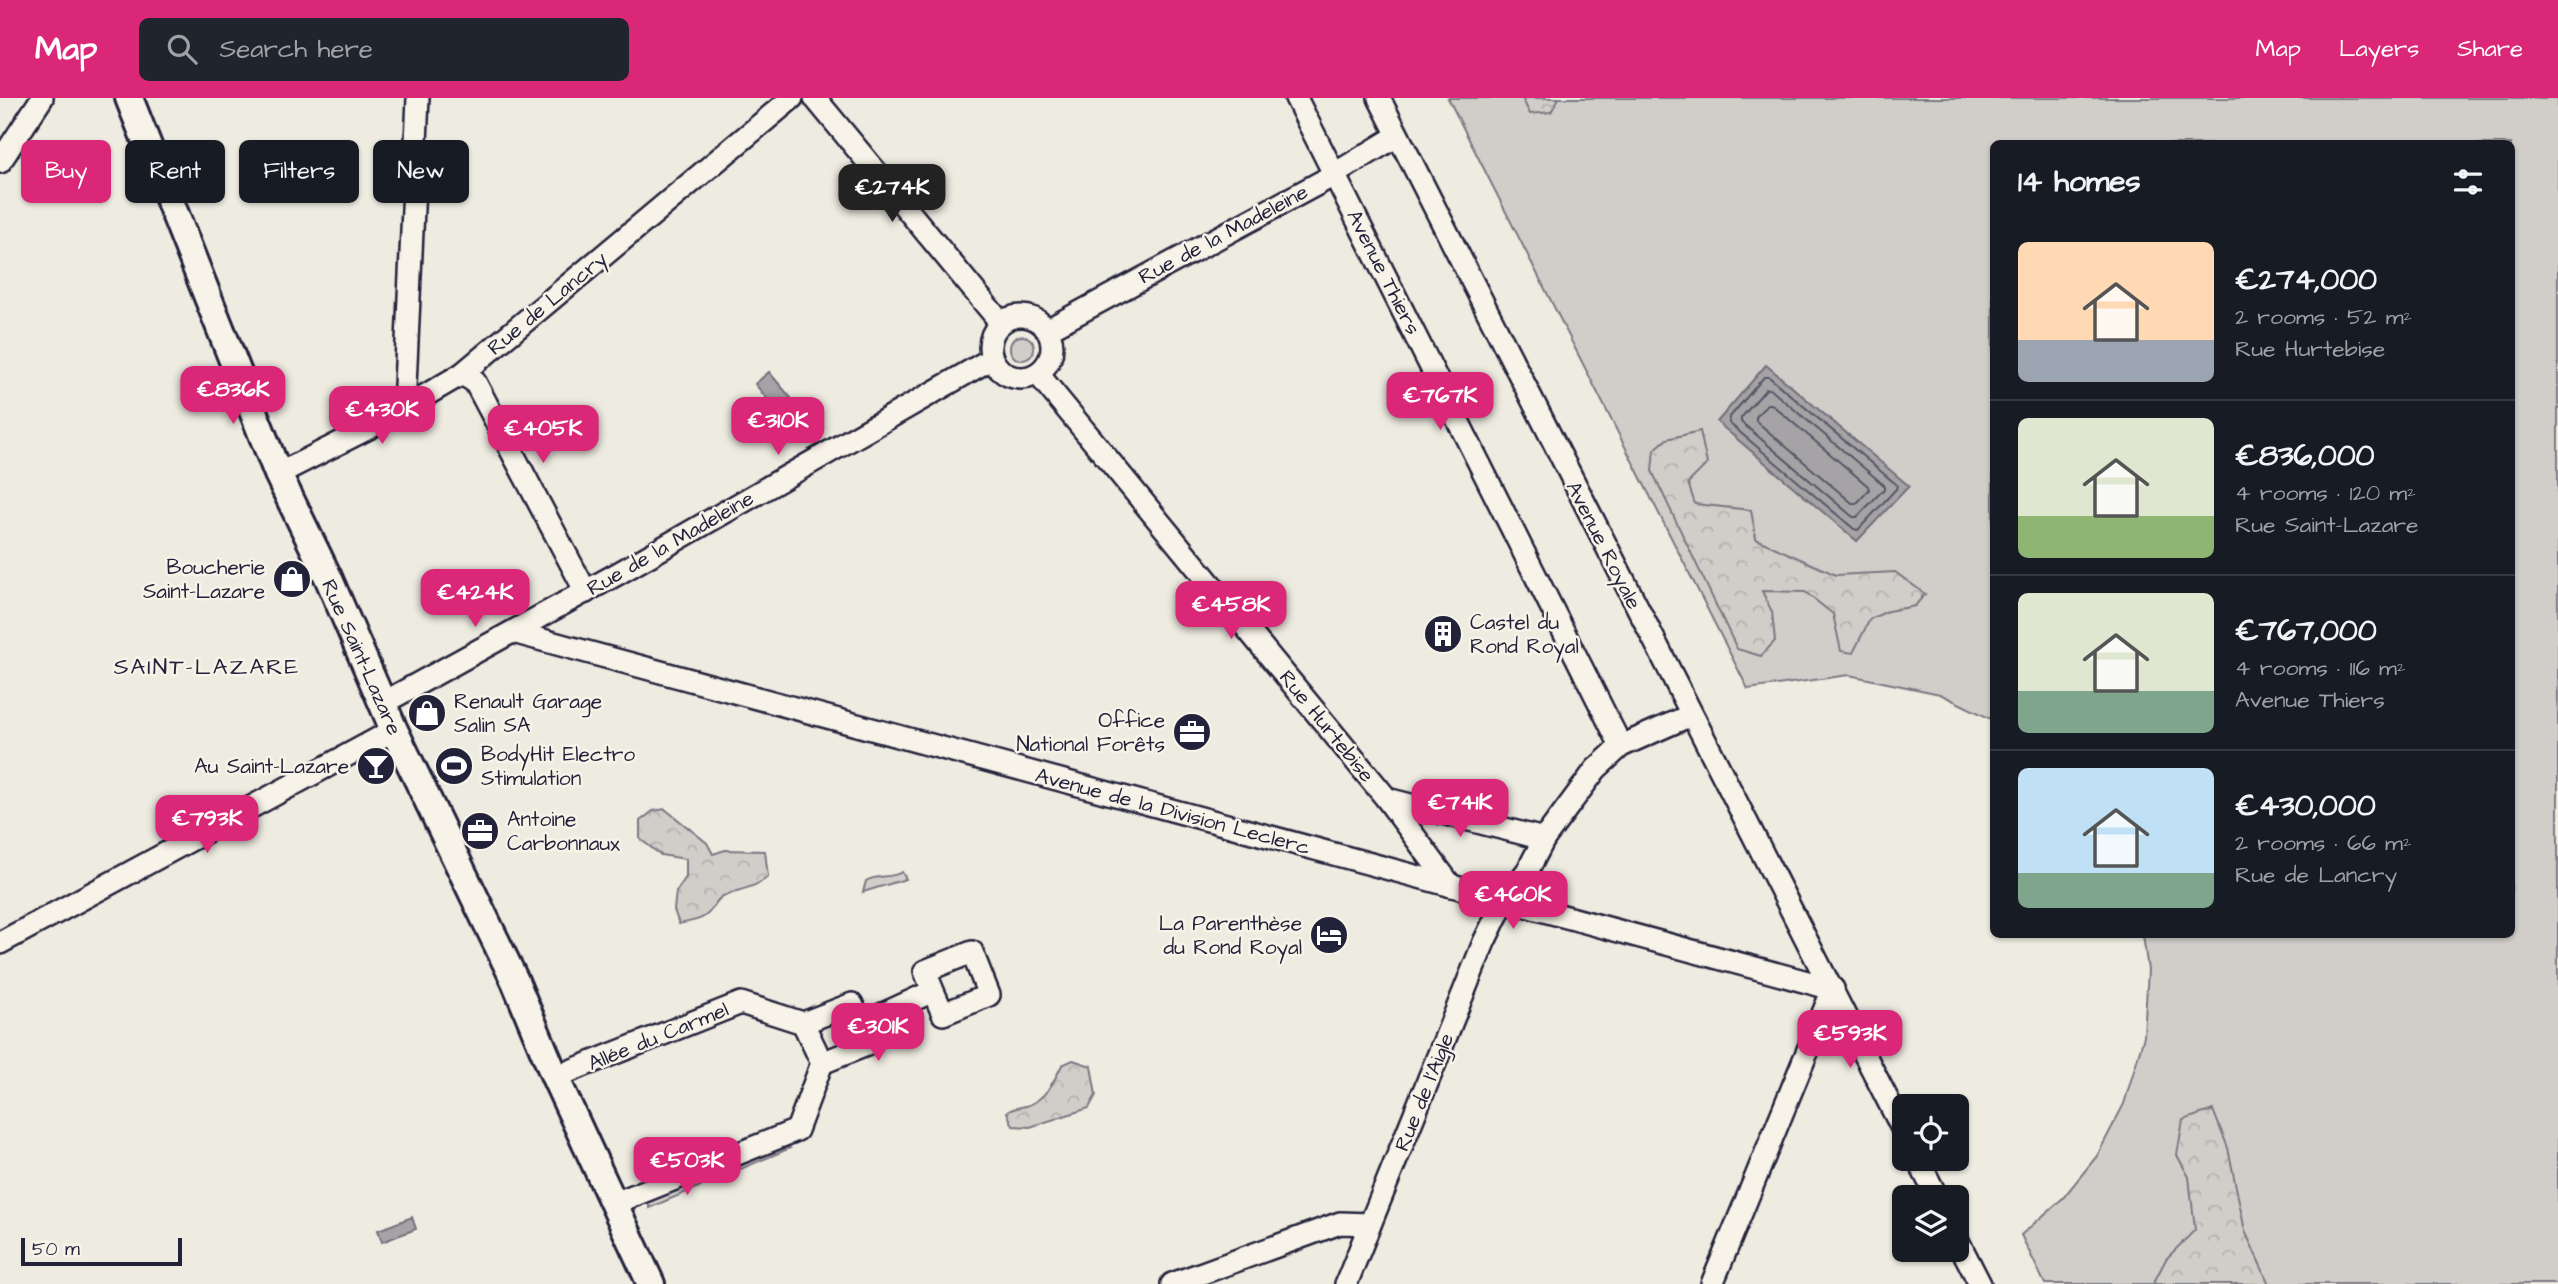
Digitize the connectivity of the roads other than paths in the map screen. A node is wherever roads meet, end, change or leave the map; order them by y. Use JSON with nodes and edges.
{"nodes":[{"id":1,"x":42,"y":98,"type":"edge"},
{"id":2,"x":129,"y":98,"type":"edge"},
{"id":3,"x":418,"y":98,"type":"edge"},
{"id":4,"x":792,"y":98,"type":"edge"},
{"id":5,"x":815,"y":98,"type":"edge"},
{"id":6,"x":1296,"y":98,"type":"edge"},
{"id":7,"x":1379,"y":98,"type":"edge"},
{"id":8,"x":1397,"y":135,"type":"junction"},
{"id":9,"x":0,"y":162,"type":"edge"},
{"id":10,"x":1334,"y":173,"type":"junction"},
{"id":11,"x":1001,"y":323,"type":"junction"},
{"id":12,"x":1047,"y":330,"type":"junction"},
{"id":13,"x":991,"y":359,"type":"junction"},
{"id":14,"x":462,"y":374,"type":"junction"},
{"id":15,"x":1038,"y":374,"type":"junction"},
{"id":16,"x":404,"y":408,"type":"junction"},
{"id":17,"x":278,"y":474,"type":"junction"},
{"id":18,"x":586,"y":592,"type":"junction"},
{"id":19,"x":513,"y":632,"type":"junction"},
{"id":20,"x":383,"y":703,"type":"junction"},
{"id":21,"x":1691,"y":715,"type":"junction"},
{"id":22,"x":394,"y":730,"type":"junction"},
{"id":23,"x":1621,"y":746,"type":"junction"},
{"id":24,"x":1387,"y":799,"type":"junction"},
{"id":25,"x":1544,"y":839,"type":"junction"},
{"id":26,"x":1451,"y":886,"type":"junction"},
{"id":27,"x":1504,"y":901,"type":"junction"},
{"id":28,"x":0,"y":943,"type":"edge"},
{"id":29,"x":1833,"y":989,"type":"junction"},
{"id":30,"x":933,"y":991,"type":"dead end"},
{"id":31,"x":803,"y":1023,"type":"junction"},
{"id":32,"x":861,"y":1024,"type":"junction"},
{"id":33,"x":822,"y":1063,"type":"junction"},
{"id":34,"x":555,"y":1077,"type":"junction"},
{"id":35,"x":1892,"y":1108,"type":"edge"},
{"id":36,"x":615,"y":1203,"type":"junction"},
{"id":37,"x":1370,"y":1223,"type":"junction"},
{"id":38,"x":1969,"y":1262,"type":"edge"},
{"id":39,"x":650,"y":1284,"type":"edge"},
{"id":40,"x":1172,"y":1284,"type":"edge"},
{"id":41,"x":1346,"y":1284,"type":"edge"},
{"id":42,"x":1712,"y":1284,"type":"edge"},
{"id":43,"x":1980,"y":1284,"type":"edge"}],
"edges":[{"from":1,"to":9,"type":"street"},
{"from":2,"to":17,"type":"main road","name":"Rue Saint-Lazare"},
{"from":3,"to":16,"type":"street"},
{"from":4,"to":14,"type":"street","name":"Rue de Lancry"},
{"from":5,"to":11,"type":"street"},
{"from":6,"to":10,"type":"street","name":"Avenue Thiers"},
{"from":7,"to":8,"type":"street","name":"Avenue Royale"},
{"from":8,"to":10,"type":"street","name":"Rue de la Madeleine"},
{"from":8,"to":21,"type":"street","name":"Avenue Royale"},
{"from":10,"to":12,"type":"street","name":"Rue de la Madeleine"},
{"from":10,"to":23,"type":"street","name":"Avenue Thiers"},
{"from":11,"to":12,"type":"street"},
{"from":11,"to":13,"type":"street"},
{"from":12,"to":15,"type":"street"},
{"from":13,"to":15,"type":"street"},
{"from":13,"to":18,"type":"street","name":"Rue de la Madeleine"},
{"from":14,"to":16,"type":"street","name":"Rue de Lancry"},
{"from":14,"to":18,"type":"street"},
{"from":15,"to":24,"type":"street","name":"Rue Hurtebise"},
{"from":16,"to":17,"type":"street","name":"Rue de Lancry"},
{"from":17,"to":20,"type":"main road","name":"Rue Saint-Lazare"},
{"from":18,"to":19,"type":"street","name":"Rue de la Madeleine"},
{"from":19,"to":20,"type":"street","name":"Rue de la Madeleine"},
{"from":19,"to":26,"type":"street","name":"Avenue de la Division Leclerc"},
{"from":20,"to":22,"type":"main road","name":"Rue Saint-Lazare"},
{"from":21,"to":23,"type":"street","name":"Rue de l'Aigle"},
{"from":21,"to":29,"type":"street","name":"Avenue Royale"},
{"from":22,"to":28,"type":"street"},
{"from":22,"to":34,"type":"main road","name":"Rue Saint-Lazare"},
{"from":23,"to":25,"type":"street","name":"Rue de l'Aigle"},
{"from":24,"to":25,"type":"street"},
{"from":24,"to":26,"type":"street","name":"Rue Hurtebise"},
{"from":25,"to":27,"type":"street","name":"Rue de l'Aigle"},
{"from":26,"to":27,"type":"street","name":"Avenue de la Division Leclerc"},
{"from":27,"to":29,"type":"street","name":"Avenue de la Division Leclerc"},
{"from":27,"to":37,"type":"street","name":"Rue de l'Aigle"},
{"from":29,"to":35,"type":"street","name":"Avenue Royale"},
{"from":29,"to":42,"type":"street"},
{"from":30,"to":32,"type":"street"},
{"from":31,"to":32,"type":"street"},
{"from":31,"to":33,"type":"street"},
{"from":31,"to":34,"type":"street","name":"Allée du Carmel"},
{"from":32,"to":33,"type":"street"},
{"from":33,"to":36,"type":"street"},
{"from":34,"to":36,"type":"main road","name":"Rue Saint-Lazare"},
{"from":36,"to":39,"type":"main road","name":"Rue Saint-Lazare"},
{"from":37,"to":40,"type":"street"},
{"from":37,"to":41,"type":"street","name":"Rue de l'Aigle"},
{"from":38,"to":43,"type":"street"}]}
